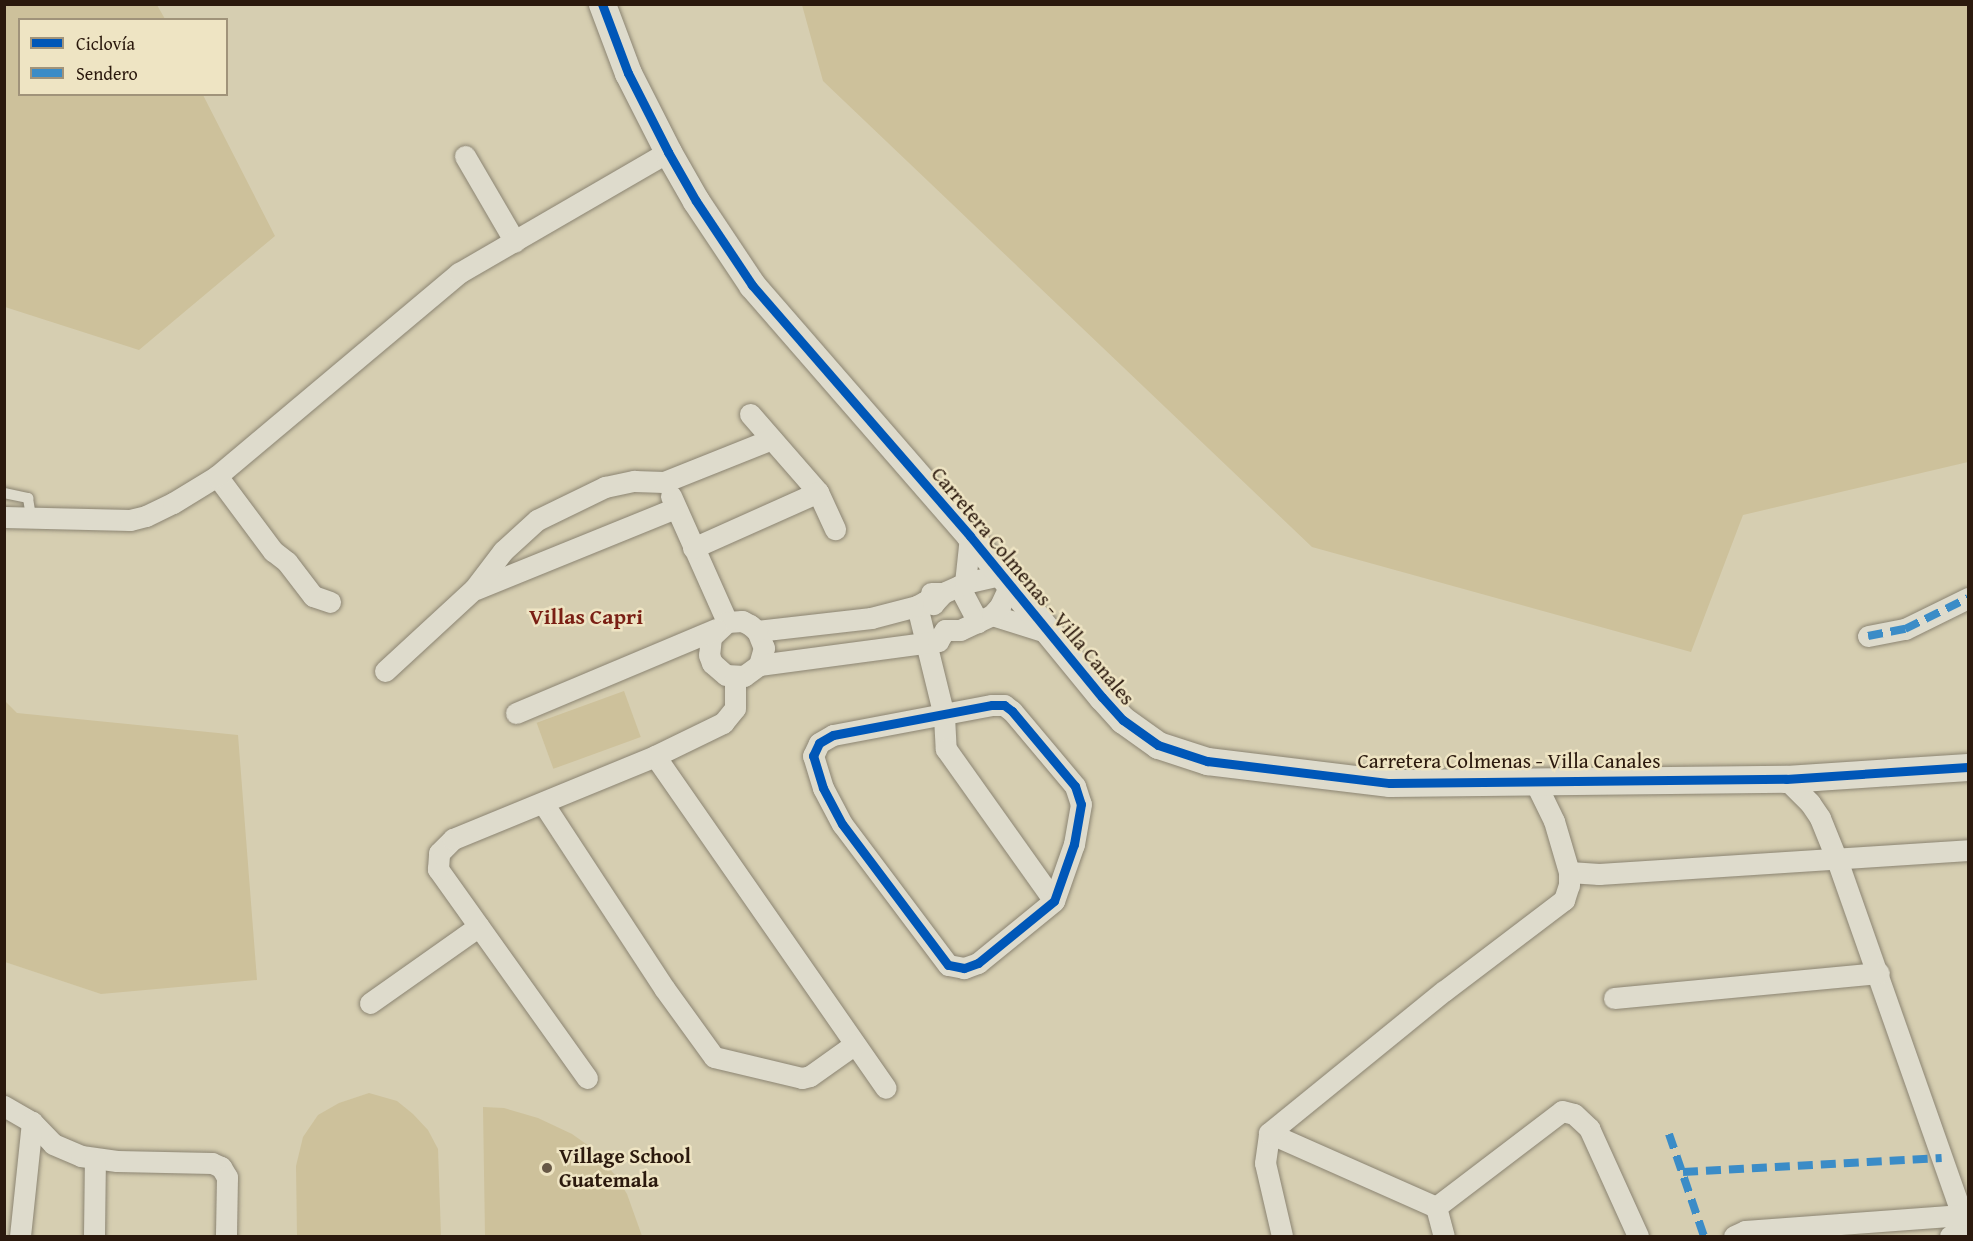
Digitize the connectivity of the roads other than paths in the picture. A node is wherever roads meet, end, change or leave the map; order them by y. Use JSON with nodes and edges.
{"nodes":[{"id":1,"x":602,"y":4,"type":"edge"},
{"id":2,"x":668,"y":152,"type":"junction"},
{"id":3,"x":465,"y":156,"type":"dead end"},
{"id":4,"x":515,"y":242,"type":"junction"},
{"id":5,"x":750,"y":414,"type":"dead end"},
{"id":6,"x":772,"y":440,"type":"junction"},
{"id":7,"x":217,"y":476,"type":"junction"},
{"id":8,"x":664,"y":482,"type":"junction"},
{"id":9,"x":818,"y":492,"type":"junction"},
{"id":10,"x":4,"y":493,"type":"edge"},
{"id":11,"x":675,"y":508,"type":"junction"},
{"id":12,"x":4,"y":518,"type":"edge"},
{"id":13,"x":31,"y":518,"type":"junction"},
{"id":14,"x":835,"y":529,"type":"dead end"},
{"id":15,"x":970,"y":536,"type":"junction"},
{"id":16,"x":693,"y":548,"type":"junction"},
{"id":17,"x":1006,"y":580,"type":"junction"},
{"id":18,"x":474,"y":589,"type":"junction"},
{"id":19,"x":942,"y":594,"type":"junction"},
{"id":20,"x":1968,"y":598,"type":"edge"},
{"id":21,"x":330,"y":602,"type":"dead end"},
{"id":22,"x":977,"y":623,"type":"junction"},
{"id":23,"x":722,"y":626,"type":"junction"},
{"id":24,"x":757,"y":631,"type":"junction"},
{"id":25,"x":1049,"y":633,"type":"junction"},
{"id":26,"x":1868,"y":636,"type":"dead end"},
{"id":27,"x":931,"y":643,"type":"junction"},
{"id":28,"x":759,"y":665,"type":"junction"},
{"id":29,"x":385,"y":671,"type":"dead end"},
{"id":30,"x":735,"y":677,"type":"junction"},
{"id":31,"x":516,"y":713,"type":"dead end"},
{"id":32,"x":944,"y":716,"type":"junction"},
{"id":33,"x":655,"y":756,"type":"junction"},
{"id":34,"x":1968,"y":767,"type":"edge"},
{"id":35,"x":1534,"y":780,"type":"junction"},
{"id":36,"x":1786,"y":780,"type":"junction"},
{"id":37,"x":543,"y":803,"type":"junction"},
{"id":38,"x":1968,"y":850,"type":"edge"},
{"id":39,"x":1837,"y":860,"type":"junction"},
{"id":40,"x":1569,"y":872,"type":"junction"},
{"id":41,"x":1054,"y":901,"type":"junction"},
{"id":42,"x":479,"y":926,"type":"junction"},
{"id":43,"x":1879,"y":973,"type":"junction"},
{"id":44,"x":1614,"y":998,"type":"dead end"},
{"id":45,"x":370,"y":1003,"type":"dead end"},
{"id":46,"x":855,"y":1044,"type":"junction"},
{"id":47,"x":588,"y":1078,"type":"dead end"},
{"id":48,"x":886,"y":1088,"type":"dead end"},
{"id":49,"x":4,"y":1106,"type":"edge"},
{"id":50,"x":32,"y":1122,"type":"junction"},
{"id":51,"x":1269,"y":1133,"type":"junction"},
{"id":52,"x":95,"y":1159,"type":"junction"},
{"id":53,"x":1436,"y":1207,"type":"junction"},
{"id":54,"x":1966,"y":1227,"type":"edge"},
{"id":55,"x":20,"y":1236,"type":"edge"},
{"id":56,"x":94,"y":1236,"type":"edge"},
{"id":57,"x":226,"y":1236,"type":"edge"},
{"id":58,"x":1282,"y":1236,"type":"edge"},
{"id":59,"x":1444,"y":1236,"type":"edge"},
{"id":60,"x":1638,"y":1236,"type":"edge"},
{"id":61,"x":1734,"y":1236,"type":"edge"},
{"id":62,"x":1950,"y":1236,"type":"edge"}],
"edges":[{"from":1,"to":2,"type":"street","name":"Carretera Colmenas - Villa Canales"},
{"from":2,"to":4,"type":"street"},
{"from":2,"to":15,"type":"street","name":"Carretera Colmenas - Villa Canales"},
{"from":3,"to":4,"type":"street"},
{"from":4,"to":7,"type":"street"},
{"from":5,"to":6,"type":"street"},
{"from":6,"to":8,"type":"street"},
{"from":6,"to":9,"type":"street"},
{"from":7,"to":13,"type":"street"},
{"from":7,"to":21,"type":"street"},
{"from":8,"to":11,"type":"street"},
{"from":8,"to":18,"type":"street"},
{"from":9,"to":14,"type":"street"},
{"from":9,"to":16,"type":"street"},
{"from":10,"to":13,"type":"lane"},
{"from":11,"to":16,"type":"street"},
{"from":11,"to":18,"type":"street"},
{"from":12,"to":13,"type":"street"},
{"from":15,"to":17,"type":"street","name":"Carretera Colmenas - Villa Canales"},
{"from":15,"to":19,"type":"street"},
{"from":16,"to":23,"type":"street"},
{"from":17,"to":19,"type":"street"},
{"from":17,"to":22,"type":"street"},
{"from":17,"to":25,"type":"street","name":"Carretera Colmenas - Villa Canales"},
{"from":18,"to":29,"type":"street"},
{"from":19,"to":22,"type":"street"},
{"from":19,"to":24,"type":"street"},
{"from":19,"to":27,"type":"street"},
{"from":20,"to":26,"type":"street"},
{"from":22,"to":25,"type":"street"},
{"from":22,"to":27,"type":"street"},
{"from":23,"to":24,"type":"street"},
{"from":23,"to":30,"type":"street"},
{"from":23,"to":31,"type":"street"},
{"from":24,"to":28,"type":"street"},
{"from":25,"to":35,"type":"street","name":"Carretera Colmenas - Villa Canales"},
{"from":27,"to":28,"type":"street"},
{"from":27,"to":32,"type":"street"},
{"from":28,"to":30,"type":"street"},
{"from":30,"to":33,"type":"street"},
{"from":32,"to":41,"type":"street"},
{"from":32,"to":41,"type":"street"},
{"from":32,"to":41,"type":"street"},
{"from":33,"to":37,"type":"street"},
{"from":33,"to":46,"type":"street"},
{"from":34,"to":36,"type":"street","name":"Carretera Colmenas - Villa Canales"},
{"from":35,"to":36,"type":"street","name":"Carretera Colmenas - Villa Canales"},
{"from":35,"to":40,"type":"street"},
{"from":36,"to":39,"type":"street"},
{"from":37,"to":42,"type":"street"},
{"from":37,"to":46,"type":"street"},
{"from":38,"to":39,"type":"street"},
{"from":39,"to":40,"type":"street"},
{"from":39,"to":43,"type":"street"},
{"from":40,"to":51,"type":"street"},
{"from":42,"to":45,"type":"street"},
{"from":42,"to":47,"type":"street"},
{"from":43,"to":44,"type":"street"},
{"from":43,"to":54,"type":"street"},
{"from":46,"to":48,"type":"street"},
{"from":49,"to":50,"type":"street"},
{"from":50,"to":52,"type":"street"},
{"from":50,"to":55,"type":"street"},
{"from":51,"to":53,"type":"street"},
{"from":51,"to":58,"type":"street"},
{"from":52,"to":56,"type":"street"},
{"from":52,"to":57,"type":"street"},
{"from":53,"to":59,"type":"street"},
{"from":53,"to":60,"type":"street"},
{"from":54,"to":61,"type":"street"},
{"from":54,"to":62,"type":"street"}]}
